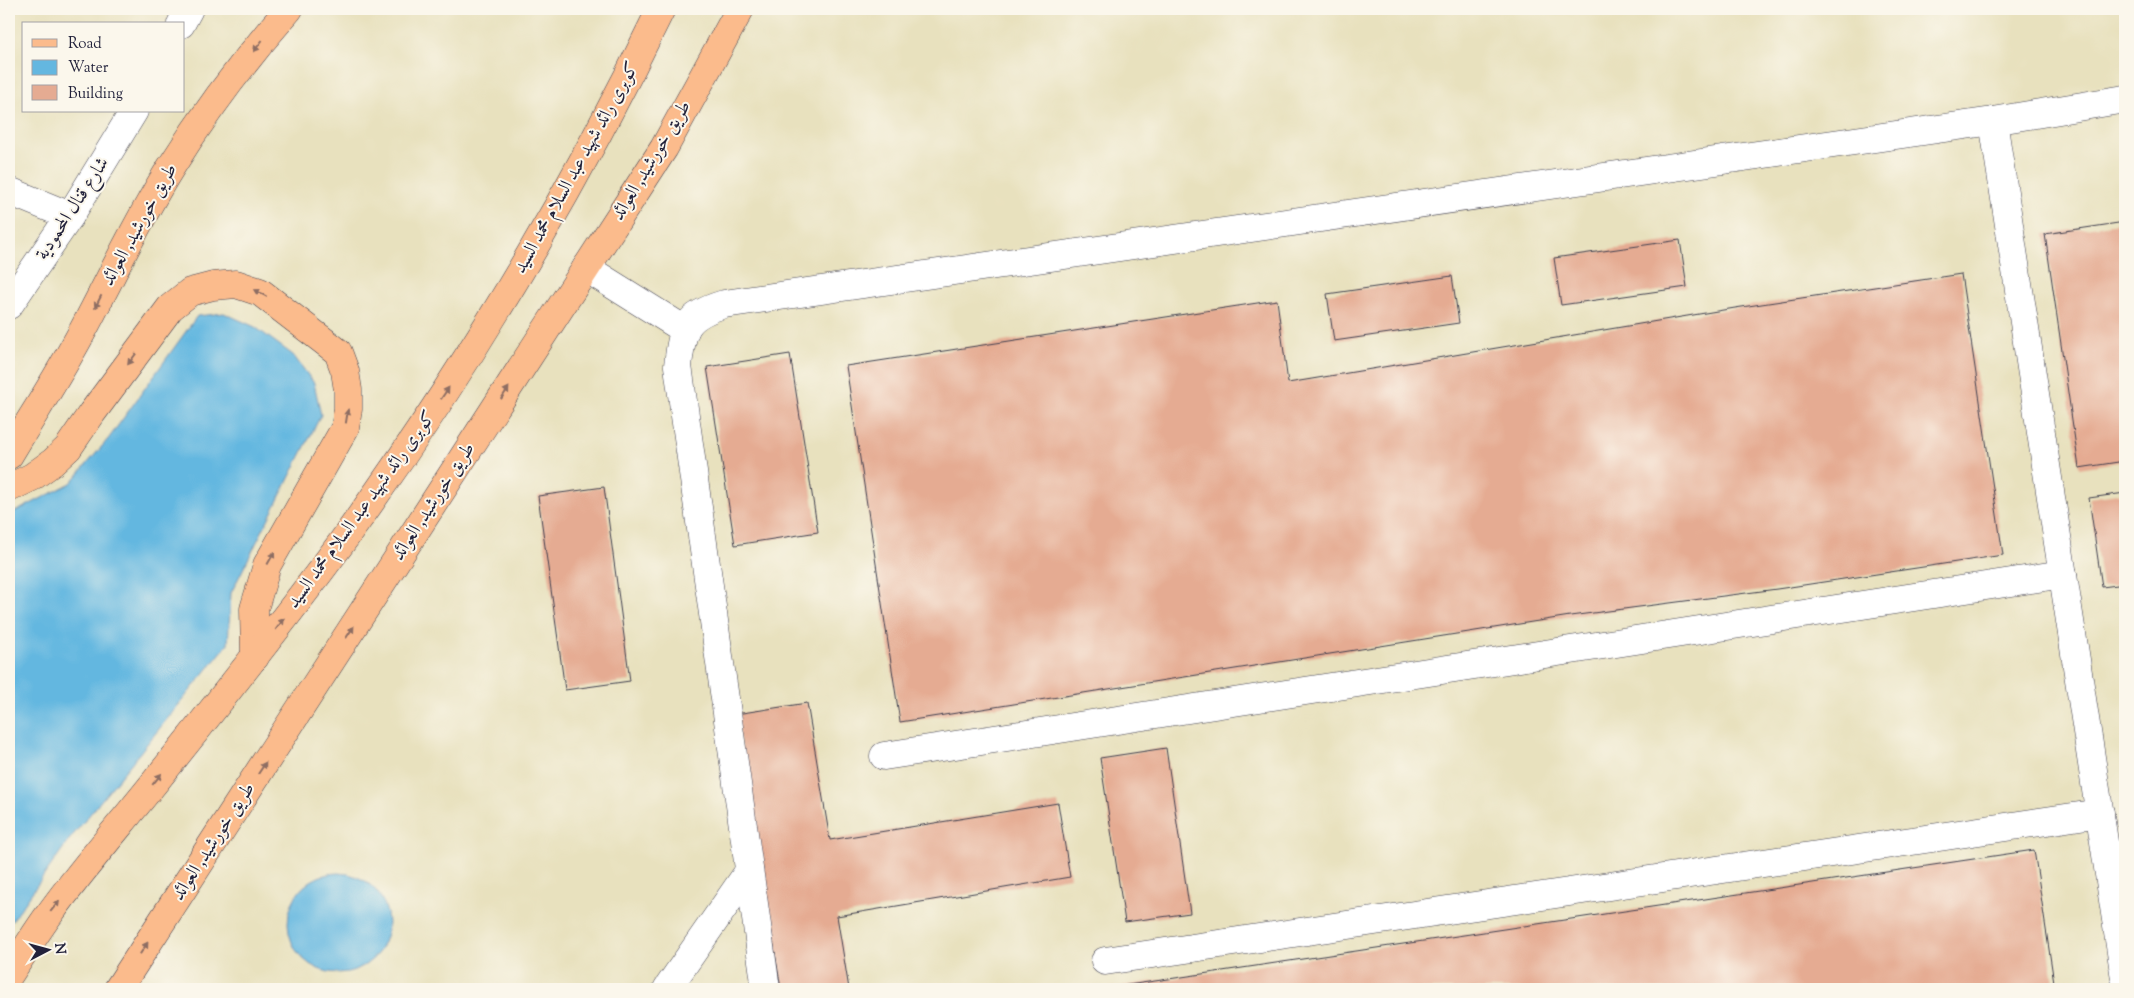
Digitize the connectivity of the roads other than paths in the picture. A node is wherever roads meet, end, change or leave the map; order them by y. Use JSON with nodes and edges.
{"nodes":[{"id":1,"x":189,"y":9,"type":"edge"},
{"id":2,"x":290,"y":9,"type":"edge"},
{"id":3,"x":661,"y":9,"type":"edge"},
{"id":4,"x":740,"y":9,"type":"edge"},
{"id":5,"x":183,"y":22,"type":"edge"},
{"id":6,"x":2125,"y":99,"type":"edge"},
{"id":7,"x":133,"y":112,"type":"edge"},
{"id":8,"x":1993,"y":120,"type":"junction"},
{"id":9,"x":9,"y":191,"type":"edge"},
{"id":10,"x":70,"y":216,"type":"junction"},
{"id":11,"x":586,"y":268,"type":"junction"},
{"id":12,"x":9,"y":305,"type":"edge"},
{"id":13,"x":685,"y":330,"type":"junction"},
{"id":14,"x":9,"y":455,"type":"edge"},
{"id":15,"x":9,"y":488,"type":"edge"},
{"id":16,"x":2063,"y":574,"type":"junction"},
{"id":17,"x":255,"y":656,"type":"junction"},
{"id":18,"x":884,"y":756,"type":"dead end"},
{"id":19,"x":2100,"y":813,"type":"junction"},
{"id":20,"x":749,"y":871,"type":"junction"},
{"id":21,"x":2120,"y":909,"type":"edge"},
{"id":22,"x":1105,"y":961,"type":"dead end"},
{"id":23,"x":9,"y":975,"type":"edge"},
{"id":24,"x":2125,"y":978,"type":"edge"},
{"id":25,"x":118,"y":989,"type":"edge"},
{"id":26,"x":667,"y":989,"type":"edge"},
{"id":27,"x":766,"y":989,"type":"edge"}],
"edges":[{"from":1,"to":5,"type":"street"},
{"from":2,"to":14,"type":"main road","name":"طريق خورشيد, العوائد","one_way":true},
{"from":17,"to":3,"type":"main road","name":"كوبرى رائد شهيد عبد السلام محمد السيد","one_way":true},
{"from":4,"to":11,"type":"main road","name":"طريق خورشيد, العوائد"},
{"from":6,"to":8,"type":"street"},
{"from":7,"to":10,"type":"street","name":"شارع قنال المحمودية"},
{"from":8,"to":13,"type":"street"},
{"from":8,"to":16,"type":"street"},
{"from":9,"to":10,"type":"street"},
{"from":10,"to":12,"type":"street","name":"شارع قنال المحمودية"},
{"from":11,"to":13,"type":"street"},
{"from":25,"to":11,"type":"main road","name":"طريق خورشيد, العوائد","one_way":true},
{"from":13,"to":20,"type":"street"},
{"from":17,"to":15,"type":"main road","one_way":true},
{"from":16,"to":18,"type":"street"},
{"from":16,"to":19,"type":"street"},
{"from":23,"to":17,"type":"main road","name":"كوبرى رائد شهيد عبد السلام محمد السيد","one_way":true},
{"from":19,"to":21,"type":"street"},
{"from":19,"to":22,"type":"street"},
{"from":20,"to":26,"type":"street"},
{"from":20,"to":27,"type":"street"},
{"from":21,"to":24,"type":"street"}]}
